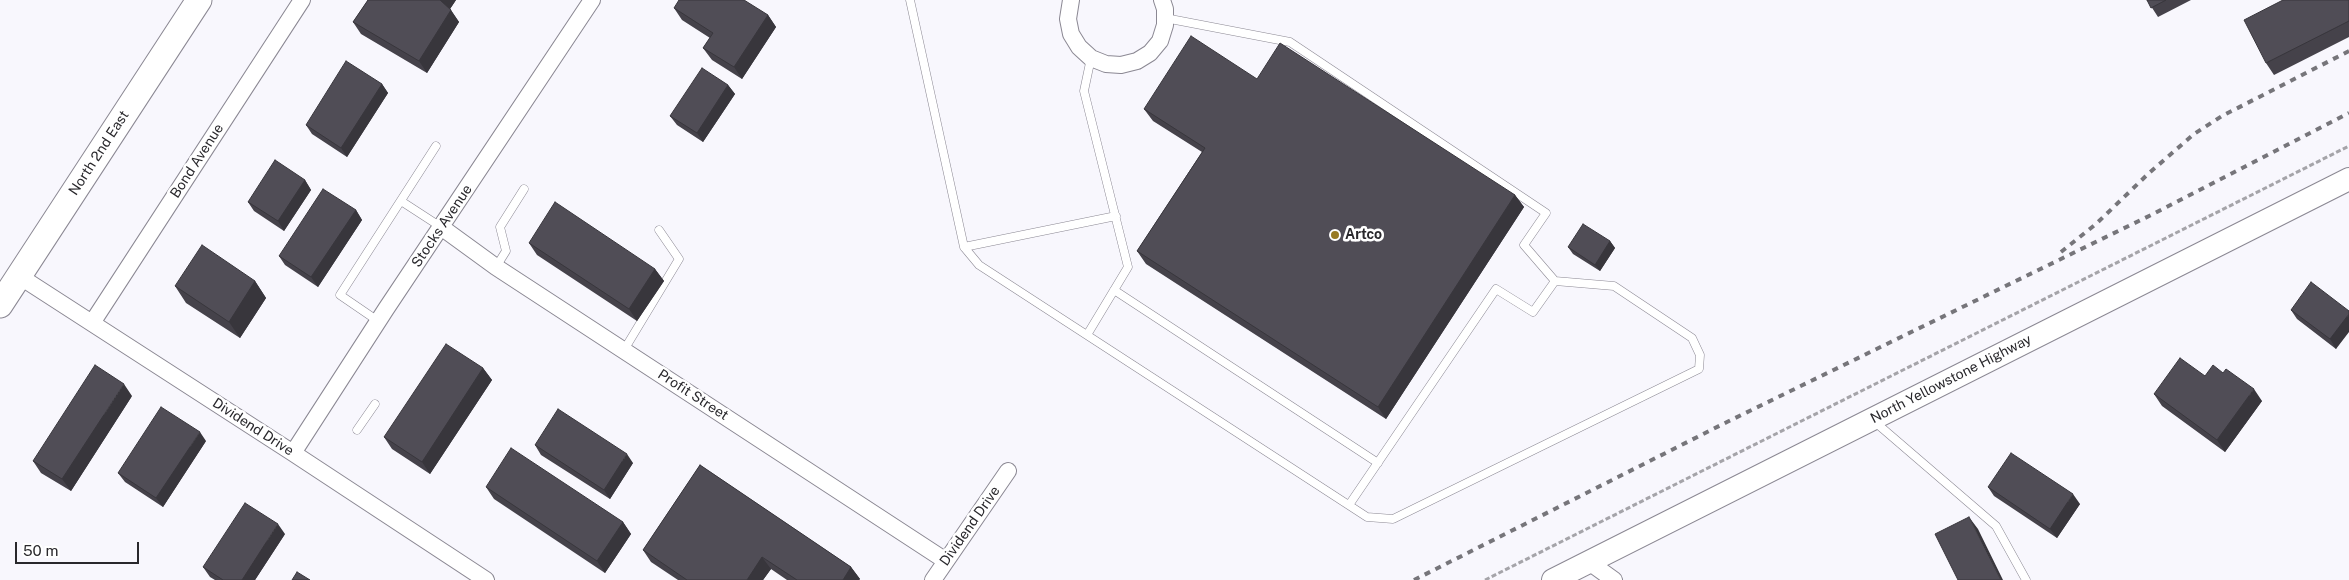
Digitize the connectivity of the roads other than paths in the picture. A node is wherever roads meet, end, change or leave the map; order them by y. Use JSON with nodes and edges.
{"nodes":[{"id":1,"x":199,"y":0,"type":"edge"},
{"id":2,"x":302,"y":0,"type":"edge"},
{"id":3,"x":592,"y":0,"type":"edge"},
{"id":4,"x":910,"y":0,"type":"edge"},
{"id":5,"x":1071,"y":0,"type":"edge"},
{"id":6,"x":1162,"y":0,"type":"edge"},
{"id":7,"x":1165,"y":18,"type":"junction"},
{"id":8,"x":1091,"y":58,"type":"junction"},
{"id":9,"x":436,"y":146,"type":"dead end"},
{"id":10,"x":2349,"y":179,"type":"edge"},
{"id":11,"x":524,"y":189,"type":"dead end"},
{"id":12,"x":401,"y":201,"type":"junction"},
{"id":13,"x":1116,"y":216,"type":"junction"},
{"id":14,"x":441,"y":227,"type":"junction"},
{"id":15,"x":659,"y":230,"type":"dead end"},
{"id":16,"x":964,"y":247,"type":"junction"},
{"id":17,"x":496,"y":267,"type":"junction"},
{"id":18,"x":19,"y":276,"type":"junction"},
{"id":19,"x":1555,"y":281,"type":"junction"},
{"id":20,"x":1114,"y":290,"type":"junction"},
{"id":21,"x":0,"y":305,"type":"edge"},
{"id":22,"x":378,"y":320,"type":"junction"},
{"id":23,"x":92,"y":323,"type":"junction"},
{"id":24,"x":1087,"y":335,"type":"junction"},
{"id":25,"x":624,"y":350,"type":"junction"},
{"id":26,"x":374,"y":404,"type":"dead end"},
{"id":27,"x":1872,"y":419,"type":"junction"},
{"id":28,"x":357,"y":430,"type":"dead end"},
{"id":29,"x":293,"y":452,"type":"junction"},
{"id":30,"x":1378,"y":463,"type":"junction"},
{"id":31,"x":1008,"y":471,"type":"dead end"},
{"id":32,"x":1349,"y":505,"type":"junction"},
{"id":33,"x":946,"y":561,"type":"junction"},
{"id":34,"x":1589,"y":562,"type":"junction"},
{"id":35,"x":486,"y":580,"type":"edge"},
{"id":36,"x":933,"y":580,"type":"edge"},
{"id":37,"x":1553,"y":580,"type":"edge"},
{"id":38,"x":1614,"y":580,"type":"edge"},
{"id":39,"x":2026,"y":580,"type":"edge"}],
"edges":[{"from":1,"to":18,"type":"main road","name":"North 2nd East"},
{"from":2,"to":23,"type":"street","name":"Bond Avenue"},
{"from":3,"to":14,"type":"street","name":"Stocks Avenue"},
{"from":4,"to":16,"type":"lane"},
{"from":5,"to":8,"type":"street"},
{"from":6,"to":7,"type":"street"},
{"from":7,"to":8,"type":"street"},
{"from":7,"to":19,"type":"lane"},
{"from":8,"to":13,"type":"lane"},
{"from":9,"to":12,"type":"lane"},
{"from":10,"to":27,"type":"main road","name":"North Yellowstone Highway"},
{"from":11,"to":17,"type":"lane"},
{"from":12,"to":14,"type":"lane"},
{"from":12,"to":22,"type":"lane"},
{"from":13,"to":16,"type":"lane"},
{"from":13,"to":20,"type":"lane"},
{"from":14,"to":17,"type":"street","name":"Profit Street"},
{"from":14,"to":22,"type":"street","name":"Stocks Avenue"},
{"from":15,"to":25,"type":"lane"},
{"from":16,"to":24,"type":"lane"},
{"from":17,"to":25,"type":"street","name":"Profit Street"},
{"from":18,"to":21,"type":"main road","name":"North 2nd East"},
{"from":18,"to":23,"type":"street","name":"Dividend Drive"},
{"from":19,"to":30,"type":"lane"},
{"from":19,"to":32,"type":"lane"},
{"from":20,"to":24,"type":"lane"},
{"from":20,"to":30,"type":"lane"},
{"from":22,"to":29,"type":"street","name":"Stocks Avenue"},
{"from":23,"to":29,"type":"street","name":"Dividend Drive"},
{"from":24,"to":32,"type":"lane"},
{"from":25,"to":33,"type":"street","name":"Profit Street"},
{"from":26,"to":28,"type":"lane"},
{"from":27,"to":34,"type":"main road","name":"North Yellowstone Highway"},
{"from":27,"to":39,"type":"lane"},
{"from":29,"to":35,"type":"street","name":"Dividend Drive"},
{"from":30,"to":32,"type":"lane"},
{"from":31,"to":33,"type":"street","name":"Dividend Drive"},
{"from":33,"to":36,"type":"street","name":"Dividend Drive"},
{"from":34,"to":37,"type":"main road","name":"North Yellowstone Highway"},
{"from":34,"to":38,"type":"street"}]}
